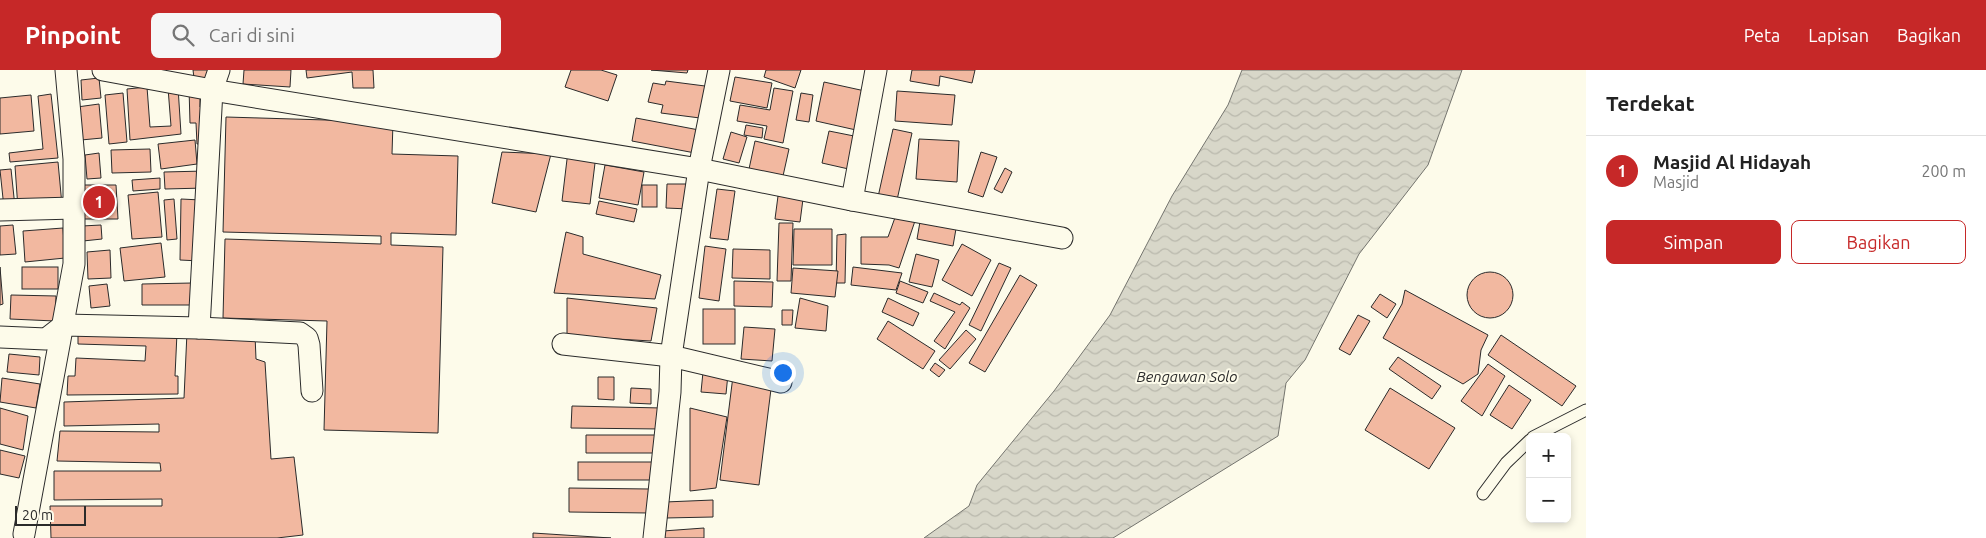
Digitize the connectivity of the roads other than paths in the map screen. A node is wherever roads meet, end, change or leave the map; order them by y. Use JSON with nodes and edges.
{"nodes":[{"id":1,"x":66,"y":70,"type":"edge"},
{"id":2,"x":103,"y":70,"type":"edge"},
{"id":3,"x":219,"y":70,"type":"edge"},
{"id":4,"x":719,"y":70,"type":"edge"},
{"id":5,"x":876,"y":70,"type":"edge"},
{"id":6,"x":212,"y":90,"type":"junction"},
{"id":7,"x":699,"y":169,"type":"junction"},
{"id":8,"x":852,"y":200,"type":"junction"},
{"id":9,"x":74,"y":208,"type":"junction"},
{"id":10,"x":0,"y":210,"type":"edge"},
{"id":11,"x":1062,"y":238,"type":"dead end"},
{"id":12,"x":64,"y":325,"type":"junction"},
{"id":13,"x":199,"y":328,"type":"junction"},
{"id":14,"x":0,"y":337,"type":"edge"},
{"id":15,"x":563,"y":344,"type":"dead end"},
{"id":16,"x":671,"y":356,"type":"junction"},
{"id":17,"x":781,"y":382,"type":"dead end"},
{"id":18,"x":312,"y":391,"type":"dead end"},
{"id":19,"x":1586,"y":410,"type":"edge"},
{"id":20,"x":1541,"y":433,"type":"edge"},
{"id":21,"x":1526,"y":444,"type":"edge"},
{"id":22,"x":1483,"y":494,"type":"dead end"},
{"id":23,"x":24,"y":534,"type":"dead end"},
{"id":24,"x":654,"y":538,"type":"edge"}],
"edges":[{"from":1,"to":9,"type":"street"},
{"from":2,"to":6,"type":"street"},
{"from":3,"to":6,"type":"street"},
{"from":4,"to":7,"type":"street"},
{"from":5,"to":8,"type":"street"},
{"from":6,"to":7,"type":"street"},
{"from":6,"to":13,"type":"street"},
{"from":7,"to":8,"type":"street"},
{"from":7,"to":16,"type":"street"},
{"from":8,"to":11,"type":"street"},
{"from":9,"to":10,"type":"street"},
{"from":9,"to":12,"type":"street"},
{"from":12,"to":13,"type":"street"},
{"from":12,"to":14,"type":"street"},
{"from":12,"to":23,"type":"street"},
{"from":13,"to":18,"type":"street"},
{"from":15,"to":16,"type":"street"},
{"from":16,"to":17,"type":"street"},
{"from":16,"to":24,"type":"street"},
{"from":19,"to":20,"type":"lane"},
{"from":21,"to":22,"type":"lane"}]}
